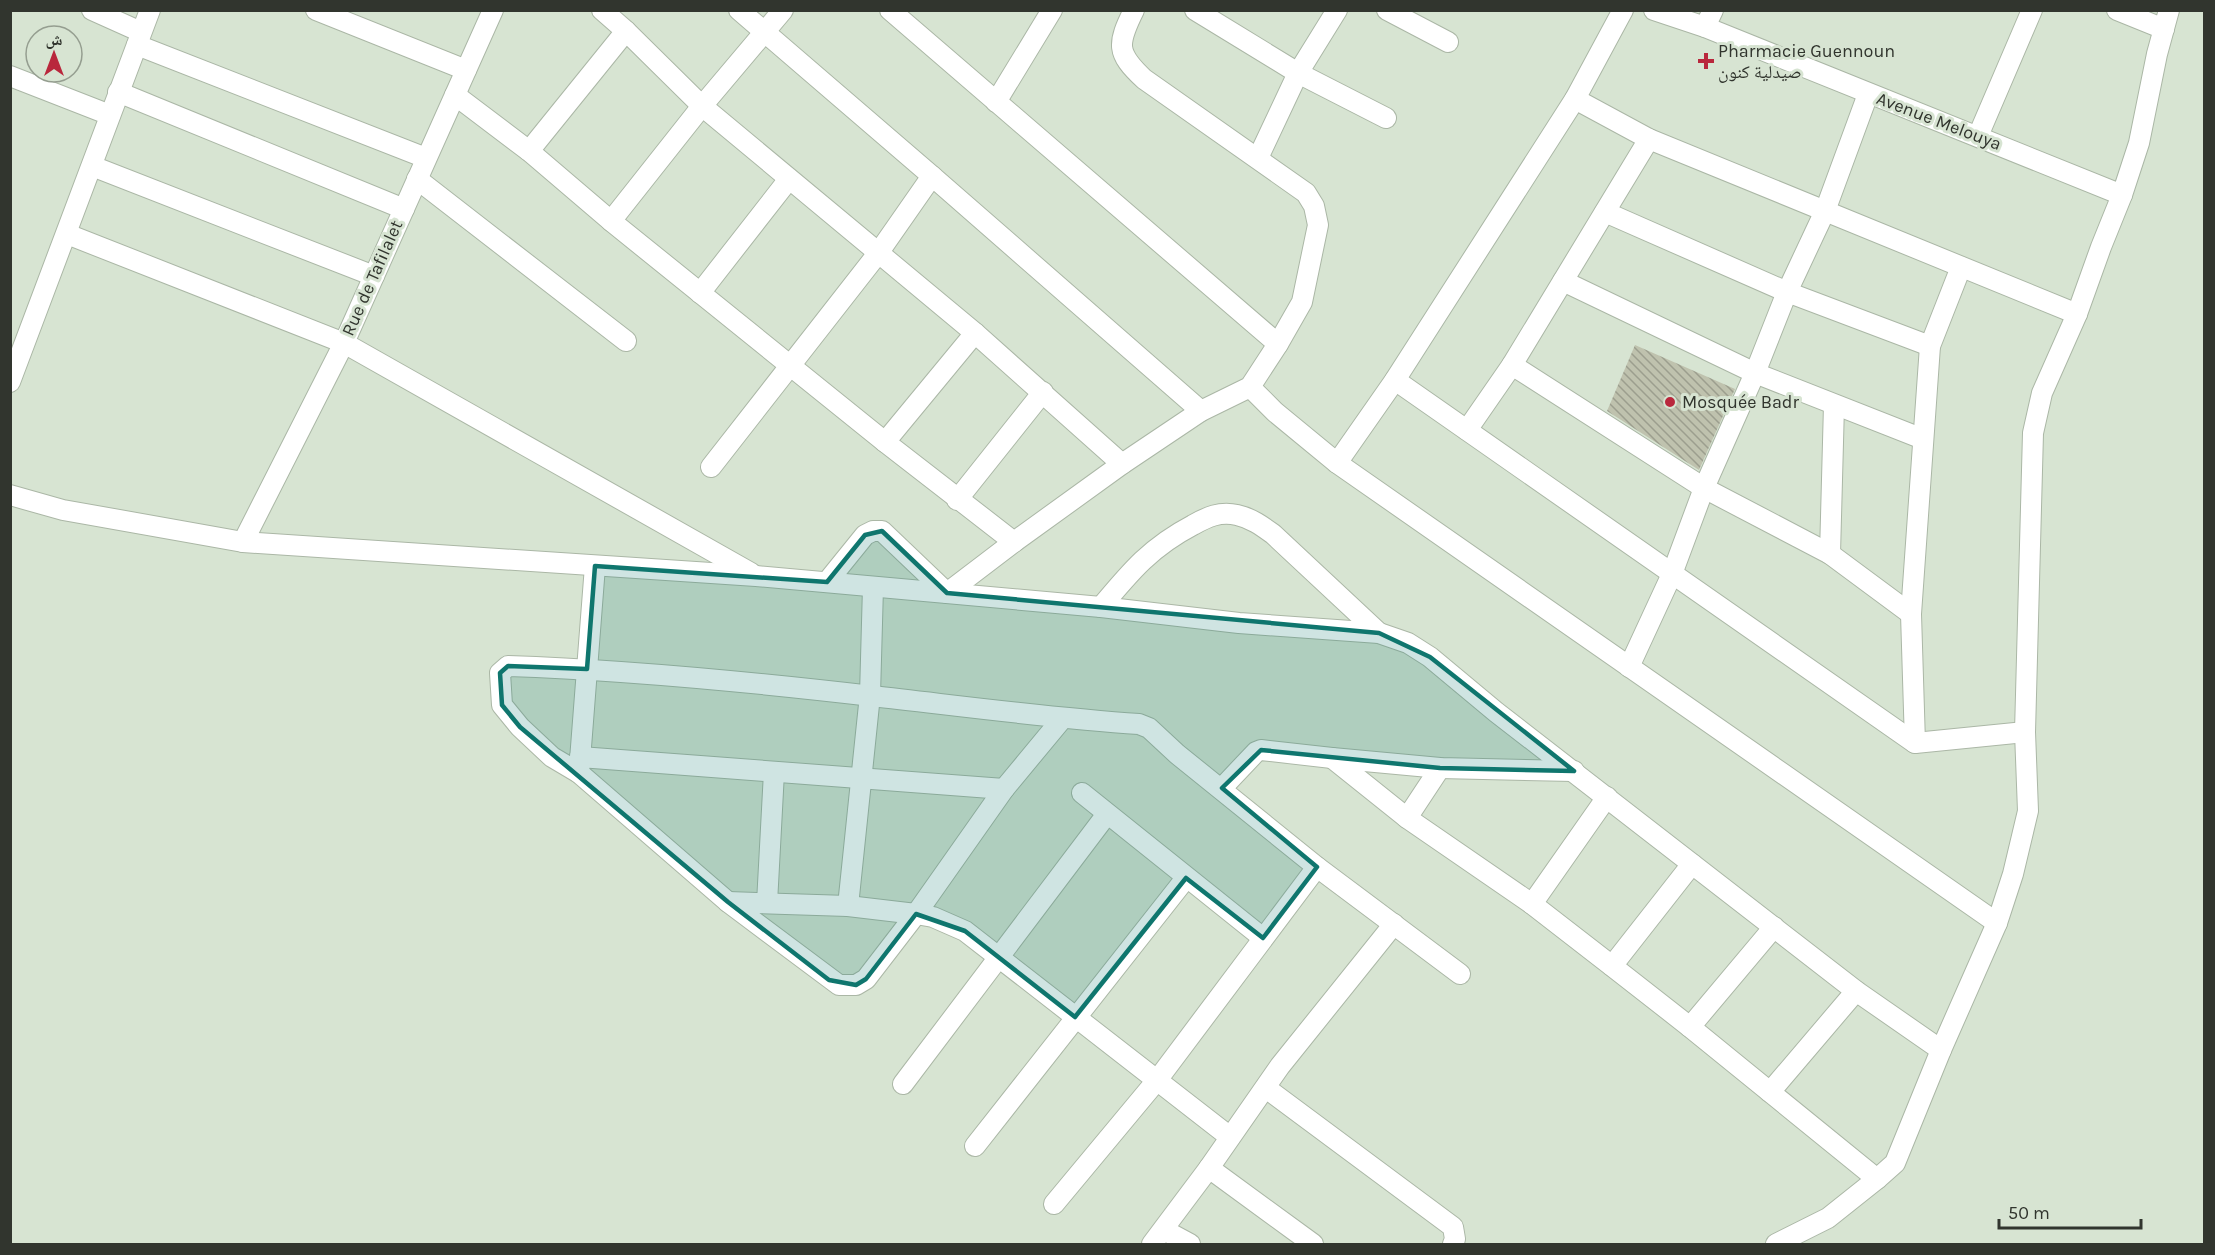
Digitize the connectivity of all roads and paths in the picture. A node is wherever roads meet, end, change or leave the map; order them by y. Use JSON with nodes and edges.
{"nodes":[{"id":1,"x":92,"y":10,"type":"edge"},
{"id":2,"x":150,"y":10,"type":"edge"},
{"id":3,"x":316,"y":10,"type":"edge"},
{"id":4,"x":493,"y":10,"type":"edge"},
{"id":5,"x":602,"y":10,"type":"edge"},
{"id":6,"x":739,"y":10,"type":"edge"},
{"id":7,"x":783,"y":10,"type":"edge"},
{"id":8,"x":890,"y":10,"type":"edge"},
{"id":9,"x":1052,"y":10,"type":"edge"},
{"id":10,"x":1195,"y":10,"type":"edge"},
{"id":11,"x":1337,"y":10,"type":"edge"},
{"id":12,"x":1387,"y":10,"type":"edge"},
{"id":13,"x":1623,"y":10,"type":"edge"},
{"id":14,"x":1654,"y":10,"type":"edge"},
{"id":15,"x":2032,"y":10,"type":"edge"},
{"id":16,"x":2117,"y":10,"type":"edge"},
{"id":17,"x":1125,"y":13,"type":"edge"},
{"id":18,"x":1709,"y":19,"type":"edge"},
{"id":19,"x":2166,"y":20,"type":"edge"},
{"id":20,"x":626,"y":31,"type":"junction"},
{"id":21,"x":765,"y":33,"type":"junction"},
{"id":22,"x":139,"y":39,"type":"junction"},
{"id":23,"x":1448,"y":42,"type":"dead end"},
{"id":24,"x":466,"y":70,"type":"junction"},
{"id":25,"x":1298,"y":73,"type":"junction"},
{"id":26,"x":10,"y":76,"type":"edge"},
{"id":27,"x":118,"y":92,"type":"junction"},
{"id":28,"x":1868,"y":94,"type":"junction"},
{"id":29,"x":455,"y":95,"type":"junction"},
{"id":30,"x":1575,"y":99,"type":"junction"},
{"id":31,"x":996,"y":102,"type":"junction"},
{"id":32,"x":702,"y":106,"type":"junction"},
{"id":33,"x":110,"y":115,"type":"junction"},
{"id":34,"x":1386,"y":118,"type":"dead end"},
{"id":35,"x":1978,"y":136,"type":"junction"},
{"id":36,"x":1649,"y":139,"type":"junction"},
{"id":37,"x":529,"y":151,"type":"junction"},
{"id":38,"x":426,"y":158,"type":"junction"},
{"id":39,"x":1258,"y":158,"type":"junction"},
{"id":40,"x":92,"y":166,"type":"junction"},
{"id":41,"x":932,"y":176,"type":"junction"},
{"id":42,"x":417,"y":179,"type":"junction"},
{"id":43,"x":789,"y":179,"type":"junction"},
{"id":44,"x":2122,"y":195,"type":"junction"},
{"id":45,"x":404,"y":209,"type":"junction"},
{"id":46,"x":1825,"y":211,"type":"junction"},
{"id":47,"x":1605,"y":212,"type":"junction"},
{"id":48,"x":611,"y":221,"type":"junction"},
{"id":49,"x":67,"y":234,"type":"junction"},
{"id":50,"x":879,"y":252,"type":"junction"},
{"id":51,"x":1961,"y":267,"type":"junction"},
{"id":52,"x":374,"y":276,"type":"junction"},
{"id":53,"x":1563,"y":281,"type":"junction"},
{"id":54,"x":700,"y":292,"type":"junction"},
{"id":55,"x":1787,"y":292,"type":"junction"},
{"id":56,"x":2078,"y":314,"type":"junction"},
{"id":57,"x":975,"y":333,"type":"junction"},
{"id":58,"x":626,"y":341,"type":"dead end"},
{"id":59,"x":344,"y":343,"type":"junction"},
{"id":60,"x":1278,"y":344,"type":"junction"},
{"id":61,"x":1930,"y":346,"type":"junction"},
{"id":62,"x":789,"y":364,"type":"junction"},
{"id":63,"x":1512,"y":365,"type":"junction"},
{"id":64,"x":1755,"y":373,"type":"junction"},
{"id":65,"x":1395,"y":380,"type":"junction"},
{"id":66,"x":10,"y":382,"type":"edge"},
{"id":67,"x":1250,"y":387,"type":"junction"},
{"id":68,"x":1043,"y":392,"type":"junction"},
{"id":69,"x":1834,"y":405,"type":"junction"},
{"id":70,"x":1201,"y":411,"type":"junction"},
{"id":71,"x":1467,"y":430,"type":"junction"},
{"id":72,"x":1923,"y":439,"type":"junction"},
{"id":73,"x":885,"y":442,"type":"junction"},
{"id":74,"x":1336,"y":463,"type":"junction"},
{"id":75,"x":1122,"y":464,"type":"junction"},
{"id":76,"x":711,"y":467,"type":"dead end"},
{"id":77,"x":1704,"y":488,"type":"junction"},
{"id":78,"x":10,"y":495,"type":"edge"},
{"id":79,"x":957,"y":500,"type":"junction"},
{"id":80,"x":243,"y":542,"type":"junction"},
{"id":81,"x":1014,"y":542,"type":"junction"},
{"id":82,"x":1830,"y":554,"type":"junction"},
{"id":83,"x":595,"y":566,"type":"junction"},
{"id":84,"x":1672,"y":574,"type":"junction"},
{"id":85,"x":756,"y":576,"type":"junction"},
{"id":86,"x":827,"y":582,"type":"junction"},
{"id":87,"x":873,"y":586,"type":"junction"},
{"id":88,"x":947,"y":593,"type":"junction"},
{"id":89,"x":1101,"y":607,"type":"junction"},
{"id":90,"x":1911,"y":614,"type":"junction"},
{"id":91,"x":1379,"y":633,"type":"junction"},
{"id":92,"x":1629,"y":667,"type":"junction"},
{"id":93,"x":587,"y":669,"type":"junction"},
{"id":94,"x":870,"y":695,"type":"junction"},
{"id":95,"x":1062,"y":719,"type":"junction"},
{"id":96,"x":2025,"y":732,"type":"junction"},
{"id":97,"x":1915,"y":743,"type":"junction"},
{"id":98,"x":1332,"y":758,"type":"junction"},
{"id":99,"x":580,"y":765,"type":"junction"},
{"id":100,"x":1440,"y":768,"type":"junction"},
{"id":101,"x":1574,"y":771,"type":"junction"},
{"id":102,"x":774,"y":772,"type":"junction"},
{"id":103,"x":860,"y":779,"type":"junction"},
{"id":104,"x":1222,"y":788,"type":"junction"},
{"id":105,"x":1004,"y":789,"type":"junction"},
{"id":106,"x":1082,"y":794,"type":"dead end"},
{"id":107,"x":1607,"y":797,"type":"junction"},
{"id":108,"x":1107,"y":814,"type":"junction"},
{"id":109,"x":1407,"y":818,"type":"junction"},
{"id":110,"x":1692,"y":864,"type":"junction"},
{"id":111,"x":1317,"y":867,"type":"junction"},
{"id":112,"x":1186,"y":878,"type":"junction"},
{"id":113,"x":728,"y":902,"type":"junction"},
{"id":114,"x":767,"y":903,"type":"junction"},
{"id":115,"x":1532,"y":904,"type":"junction"},
{"id":116,"x":848,"y":906,"type":"junction"},
{"id":117,"x":916,"y":914,"type":"junction"},
{"id":118,"x":1997,"y":923,"type":"junction"},
{"id":119,"x":1394,"y":924,"type":"junction"},
{"id":120,"x":1774,"y":927,"type":"junction"},
{"id":121,"x":1263,"y":938,"type":"junction"},
{"id":122,"x":999,"y":957,"type":"junction"},
{"id":123,"x":1612,"y":966,"type":"junction"},
{"id":124,"x":1460,"y":974,"type":"dead end"},
{"id":125,"x":1856,"y":991,"type":"junction"},
{"id":126,"x":1075,"y":1017,"type":"junction"},
{"id":127,"x":1690,"y":1026,"type":"junction"},
{"id":128,"x":1941,"y":1050,"type":"junction"},
{"id":129,"x":1158,"y":1079,"type":"junction"},
{"id":130,"x":903,"y":1084,"type":"dead end"},
{"id":131,"x":1266,"y":1088,"type":"junction"},
{"id":132,"x":1770,"y":1092,"type":"junction"},
{"id":133,"x":1230,"y":1137,"type":"junction"},
{"id":134,"x":975,"y":1146,"type":"dead end"},
{"id":135,"x":1209,"y":1168,"type":"junction"},
{"id":136,"x":1877,"y":1179,"type":"junction"},
{"id":137,"x":1054,"y":1204,"type":"dead end"},
{"id":138,"x":1158,"y":1237,"type":"edge"},
{"id":139,"x":1190,"y":1245,"type":"edge"},
{"id":140,"x":1313,"y":1245,"type":"edge"},
{"id":141,"x":1453,"y":1245,"type":"edge"},
{"id":142,"x":1776,"y":1245,"type":"edge"}],
"edges":[{"from":1,"to":22,"type":"street"},
{"from":2,"to":22,"type":"street"},
{"from":3,"to":24,"type":"street"},
{"from":4,"to":24,"type":"street","name":"Rue de Tafilalet"},
{"from":5,"to":20,"type":"street"},
{"from":6,"to":21,"type":"street"},
{"from":7,"to":21,"type":"street"},
{"from":8,"to":31,"type":"street"},
{"from":9,"to":31,"type":"street"},
{"from":10,"to":25,"type":"street"},
{"from":11,"to":25,"type":"street"},
{"from":12,"to":23,"type":"street"},
{"from":13,"to":30,"type":"street"},
{"from":14,"to":18,"type":"street","name":"Avenue Melouya"},
{"from":15,"to":35,"type":"street"},
{"from":16,"to":19,"type":"street"},
{"from":17,"to":39,"type":"street"},
{"from":18,"to":28,"type":"street","name":"Avenue Melouya"},
{"from":19,"to":44,"type":"street"},
{"from":20,"to":32,"type":"street"},
{"from":20,"to":37,"type":"street"},
{"from":21,"to":32,"type":"street"},
{"from":21,"to":41,"type":"street"},
{"from":22,"to":27,"type":"street"},
{"from":22,"to":38,"type":"street"},
{"from":24,"to":29,"type":"street","name":"Rue de Tafilalet"},
{"from":25,"to":34,"type":"street"},
{"from":25,"to":39,"type":"street"},
{"from":26,"to":33,"type":"street"},
{"from":27,"to":33,"type":"street"},
{"from":27,"to":45,"type":"street"},
{"from":28,"to":35,"type":"street","name":"Avenue Melouya"},
{"from":28,"to":46,"type":"street"},
{"from":29,"to":37,"type":"street"},
{"from":29,"to":38,"type":"street","name":"Rue de Tafilalet"},
{"from":30,"to":36,"type":"street"},
{"from":30,"to":65,"type":"street"},
{"from":31,"to":60,"type":"street"},
{"from":32,"to":43,"type":"street"},
{"from":32,"to":48,"type":"street"},
{"from":33,"to":40,"type":"street"},
{"from":35,"to":44,"type":"street","name":"Avenue Melouya"},
{"from":36,"to":46,"type":"street"},
{"from":36,"to":47,"type":"street"},
{"from":37,"to":48,"type":"street"},
{"from":38,"to":42,"type":"street","name":"Rue de Tafilalet"},
{"from":39,"to":60,"type":"street"},
{"from":40,"to":49,"type":"street"},
{"from":40,"to":52,"type":"street"},
{"from":41,"to":50,"type":"street"},
{"from":41,"to":70,"type":"street"},
{"from":42,"to":45,"type":"street","name":"Rue de Tafilalet"},
{"from":42,"to":58,"type":"street"},
{"from":43,"to":50,"type":"street"},
{"from":43,"to":54,"type":"street"},
{"from":44,"to":56,"type":"street"},
{"from":45,"to":52,"type":"street","name":"Rue de Tafilalet"},
{"from":46,"to":51,"type":"street"},
{"from":46,"to":55,"type":"street"},
{"from":47,"to":53,"type":"street"},
{"from":47,"to":55,"type":"street"},
{"from":48,"to":54,"type":"street"},
{"from":49,"to":59,"type":"street"},
{"from":49,"to":66,"type":"street"},
{"from":50,"to":57,"type":"street"},
{"from":50,"to":62,"type":"street"},
{"from":51,"to":56,"type":"street"},
{"from":51,"to":61,"type":"street"},
{"from":52,"to":59,"type":"street","name":"Rue de Tafilalet"},
{"from":53,"to":63,"type":"street"},
{"from":53,"to":64,"type":"street"},
{"from":54,"to":62,"type":"street"},
{"from":55,"to":61,"type":"street"},
{"from":55,"to":64,"type":"street"},
{"from":56,"to":96,"type":"street"},
{"from":57,"to":68,"type":"street"},
{"from":57,"to":73,"type":"street"},
{"from":59,"to":80,"type":"street","name":"Rue de Tafilalet"},
{"from":59,"to":85,"type":"street"},
{"from":60,"to":67,"type":"street"},
{"from":61,"to":72,"type":"street"},
{"from":62,"to":73,"type":"street"},
{"from":62,"to":76,"type":"street"},
{"from":63,"to":71,"type":"street"},
{"from":63,"to":77,"type":"street"},
{"from":64,"to":69,"type":"street"},
{"from":64,"to":77,"type":"street"},
{"from":65,"to":71,"type":"street"},
{"from":65,"to":74,"type":"street"},
{"from":67,"to":70,"type":"street"},
{"from":67,"to":74,"type":"street"},
{"from":68,"to":75,"type":"street"},
{"from":68,"to":79,"type":"street"},
{"from":69,"to":72,"type":"street"},
{"from":69,"to":82,"type":"street"},
{"from":70,"to":75,"type":"street"},
{"from":71,"to":84,"type":"street"},
{"from":72,"to":90,"type":"street"},
{"from":73,"to":79,"type":"street"},
{"from":74,"to":92,"type":"street"},
{"from":75,"to":81,"type":"street"},
{"from":77,"to":82,"type":"street"},
{"from":77,"to":84,"type":"street"},
{"from":78,"to":80,"type":"street"},
{"from":79,"to":81,"type":"street"},
{"from":80,"to":83,"type":"street"},
{"from":81,"to":88,"type":"street"},
{"from":82,"to":90,"type":"street"},
{"from":83,"to":85,"type":"street"},
{"from":83,"to":93,"type":"street"},
{"from":84,"to":92,"type":"street"},
{"from":84,"to":97,"type":"street"},
{"from":85,"to":86,"type":"street"},
{"from":86,"to":87,"type":"street"},
{"from":86,"to":88,"type":"street"},
{"from":87,"to":88,"type":"street"},
{"from":87,"to":94,"type":"street"},
{"from":88,"to":89,"type":"street"},
{"from":89,"to":91,"type":"street"},
{"from":89,"to":91,"type":"street"},
{"from":90,"to":97,"type":"street"},
{"from":91,"to":101,"type":"street"},
{"from":92,"to":118,"type":"street"},
{"from":93,"to":94,"type":"street"},
{"from":93,"to":99,"type":"street"},
{"from":93,"to":99,"type":"street"},
{"from":94,"to":95,"type":"street"},
{"from":94,"to":103,"type":"street"},
{"from":95,"to":104,"type":"street"},
{"from":95,"to":105,"type":"street"},
{"from":96,"to":97,"type":"street"},
{"from":96,"to":118,"type":"street"},
{"from":98,"to":100,"type":"street"},
{"from":98,"to":104,"type":"street"},
{"from":98,"to":109,"type":"street"},
{"from":99,"to":102,"type":"street"},
{"from":99,"to":113,"type":"street"},
{"from":100,"to":101,"type":"street"},
{"from":100,"to":109,"type":"street"},
{"from":101,"to":107,"type":"street"},
{"from":102,"to":103,"type":"street"},
{"from":102,"to":114,"type":"street"},
{"from":103,"to":105,"type":"street"},
{"from":103,"to":116,"type":"street"},
{"from":104,"to":111,"type":"street"},
{"from":105,"to":117,"type":"street"},
{"from":106,"to":108,"type":"street"},
{"from":107,"to":110,"type":"street"},
{"from":107,"to":115,"type":"street"},
{"from":108,"to":112,"type":"street"},
{"from":108,"to":122,"type":"street"},
{"from":109,"to":115,"type":"street"},
{"from":110,"to":120,"type":"street"},
{"from":110,"to":123,"type":"street"},
{"from":111,"to":119,"type":"street"},
{"from":111,"to":121,"type":"street"},
{"from":112,"to":121,"type":"street"},
{"from":112,"to":126,"type":"street"},
{"from":113,"to":114,"type":"street"},
{"from":113,"to":117,"type":"street"},
{"from":114,"to":116,"type":"street"},
{"from":115,"to":123,"type":"street"},
{"from":116,"to":117,"type":"street"},
{"from":117,"to":122,"type":"street"},
{"from":118,"to":128,"type":"street"},
{"from":119,"to":124,"type":"street"},
{"from":119,"to":131,"type":"street"},
{"from":120,"to":125,"type":"street"},
{"from":120,"to":127,"type":"street"},
{"from":121,"to":129,"type":"street"},
{"from":122,"to":126,"type":"street"},
{"from":122,"to":130,"type":"street"},
{"from":123,"to":127,"type":"street"},
{"from":125,"to":128,"type":"street"},
{"from":125,"to":132,"type":"street"},
{"from":126,"to":129,"type":"street"},
{"from":126,"to":134,"type":"street"},
{"from":127,"to":132,"type":"street"},
{"from":128,"to":136,"type":"street"},
{"from":129,"to":133,"type":"street"},
{"from":129,"to":137,"type":"street"},
{"from":131,"to":133,"type":"street"},
{"from":131,"to":141,"type":"street"},
{"from":132,"to":136,"type":"street"},
{"from":133,"to":135,"type":"street"},
{"from":135,"to":138,"type":"street"},
{"from":135,"to":140,"type":"street"},
{"from":136,"to":142,"type":"street"},
{"from":138,"to":139,"type":"street"}]}
